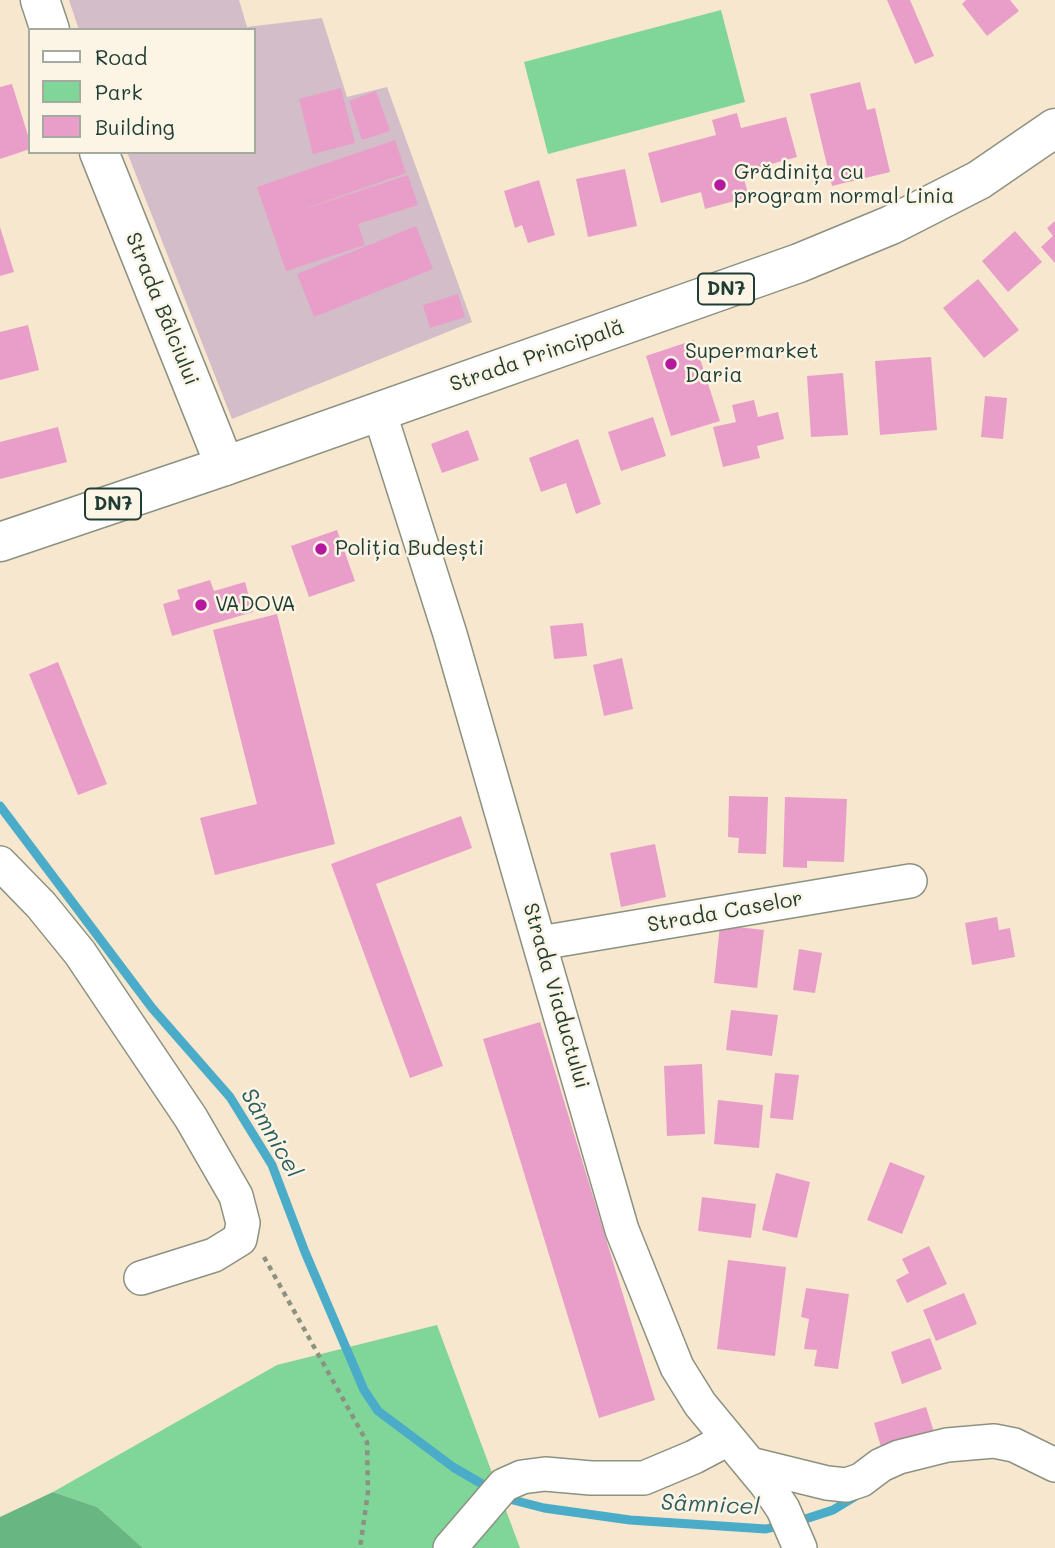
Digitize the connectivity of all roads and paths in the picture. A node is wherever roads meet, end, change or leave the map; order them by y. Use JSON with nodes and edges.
{"nodes":[{"id":1,"x":40,"y":0,"type":"edge"},
{"id":2,"x":49,"y":28,"type":"edge"},
{"id":3,"x":1055,"y":128,"type":"edge"},
{"id":4,"x":100,"y":154,"type":"edge"},
{"id":5,"x":380,"y":411,"type":"junction"},
{"id":6,"x":225,"y":466,"type":"junction"},
{"id":7,"x":0,"y":542,"type":"edge"},
{"id":8,"x":0,"y":863,"type":"edge"},
{"id":9,"x":910,"y":881,"type":"dead end"},
{"id":10,"x":540,"y":943,"type":"junction"},
{"id":11,"x":264,"y":1256,"type":"dead end"},
{"id":12,"x":141,"y":1278,"type":"dead end"},
{"id":13,"x":728,"y":1439,"type":"junction"},
{"id":14,"x":750,"y":1464,"type":"junction"},
{"id":15,"x":1055,"y":1465,"type":"edge"},
{"id":16,"x":360,"y":1548,"type":"edge"},
{"id":17,"x":450,"y":1548,"type":"edge"},
{"id":18,"x":800,"y":1548,"type":"edge"}],
"edges":[{"from":1,"to":2,"type":"main road"},
{"from":3,"to":5,"type":"main road","name":"Strada Principală","number":"DN7"},
{"from":4,"to":6,"type":"main road","name":"Strada Bâlciului"},
{"from":5,"to":6,"type":"main road","name":"Strada Principală","number":"DN7"},
{"from":5,"to":10,"type":"street","name":"Strada Viaductului"},
{"from":6,"to":7,"type":"main road","name":"Strada Principală","number":"DN7"},
{"from":8,"to":12,"type":"street"},
{"from":9,"to":10,"type":"street","name":"Strada Caselor"},
{"from":10,"to":13,"type":"street","name":"Strada Viaductului"},
{"from":11,"to":16,"type":"path"},
{"from":13,"to":14,"type":"street","name":"Strada Viaductului"},
{"from":13,"to":17,"type":"street"},
{"from":14,"to":15,"type":"street"},
{"from":14,"to":18,"type":"street","name":"Strada Viaductului"}]}
